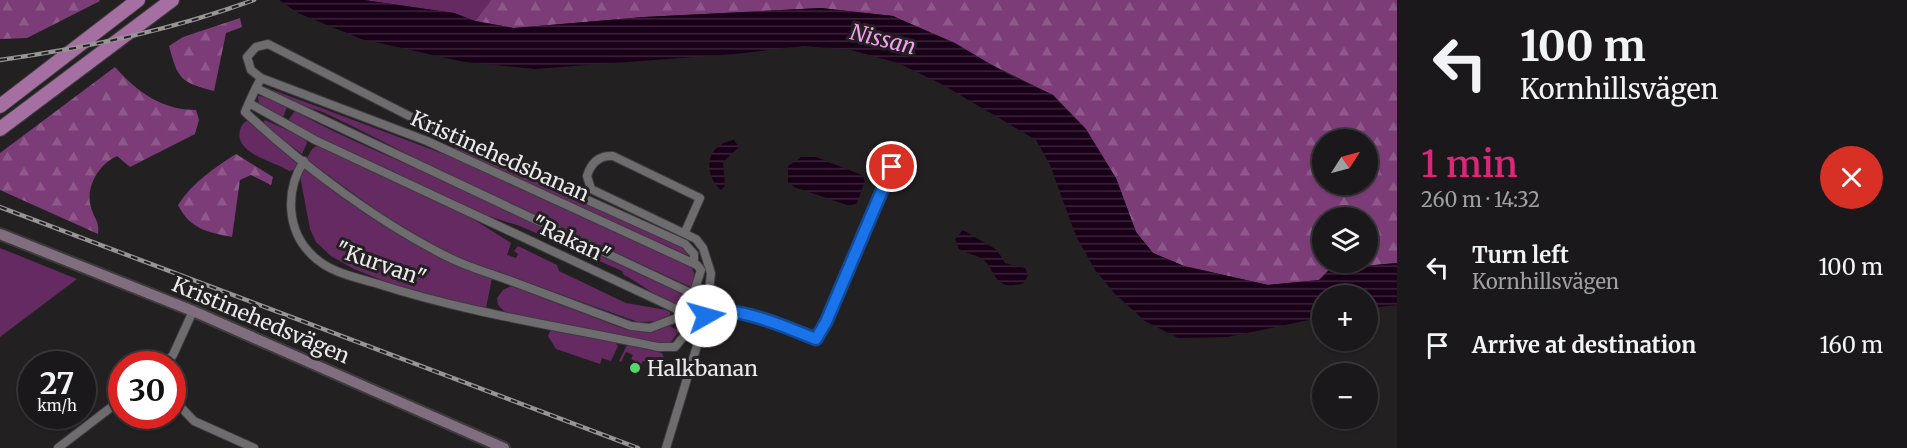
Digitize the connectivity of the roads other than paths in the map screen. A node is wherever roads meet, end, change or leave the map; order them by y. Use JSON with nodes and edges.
{"nodes":[{"id":1,"x":138,"y":0,"type":"edge"},
{"id":2,"x":172,"y":0,"type":"edge"},
{"id":3,"x":261,"y":78,"type":"junction"},
{"id":4,"x":256,"y":88,"type":"junction"},
{"id":5,"x":249,"y":103,"type":"junction"},
{"id":6,"x":0,"y":106,"type":"edge"},
{"id":7,"x":0,"y":129,"type":"edge"},
{"id":8,"x":304,"y":161,"type":"junction"},
{"id":9,"x":892,"y":167,"type":"dead end"},
{"id":10,"x":685,"y":232,"type":"junction"},
{"id":11,"x":0,"y":234,"type":"edge"},
{"id":12,"x":697,"y":265,"type":"junction"},
{"id":13,"x":710,"y":268,"type":"junction"},
{"id":14,"x":695,"y":295,"type":"junction"},
{"id":15,"x":193,"y":311,"type":"junction"},
{"id":16,"x":687,"y":314,"type":"junction"},
{"id":17,"x":706,"y":316,"type":"junction"},
{"id":18,"x":174,"y":351,"type":"edge"},
{"id":19,"x":108,"y":410,"type":"edge"},
{"id":20,"x":186,"y":413,"type":"edge"},
{"id":21,"x":58,"y":448,"type":"edge"},
{"id":22,"x":254,"y":448,"type":"edge"},
{"id":23,"x":504,"y":448,"type":"edge"},
{"id":24,"x":666,"y":448,"type":"edge"}],
"edges":[{"from":1,"to":6,"type":"highway"},
{"from":2,"to":7,"type":"highway"},
{"from":3,"to":4,"type":"street"},
{"from":3,"to":12,"type":"street","name":"Kristinehedsbanan"},
{"from":3,"to":12,"type":"street"},
{"from":4,"to":5,"type":"street"},
{"from":4,"to":14,"type":"street"},
{"from":5,"to":8,"type":"street"},
{"from":5,"to":16,"type":"street","name":"\"Rakan\""},
{"from":8,"to":16,"type":"street"},
{"from":8,"to":16,"type":"street","name":"\"Kurvan\""},
{"from":9,"to":17,"type":"street"},
{"from":10,"to":10,"type":"street"},
{"from":10,"to":13,"type":"street"},
{"from":11,"to":15,"type":"street","name":"Kristinehedsvägen"},
{"from":12,"to":13,"type":"street"},
{"from":12,"to":14,"type":"street"},
{"from":13,"to":17,"type":"street"},
{"from":14,"to":16,"type":"street"},
{"from":15,"to":18,"type":"street"},
{"from":15,"to":23,"type":"street","name":"Kristinehedsvägen"},
{"from":17,"to":24,"type":"street"},
{"from":19,"to":21,"type":"street"},
{"from":20,"to":22,"type":"street"}]}
